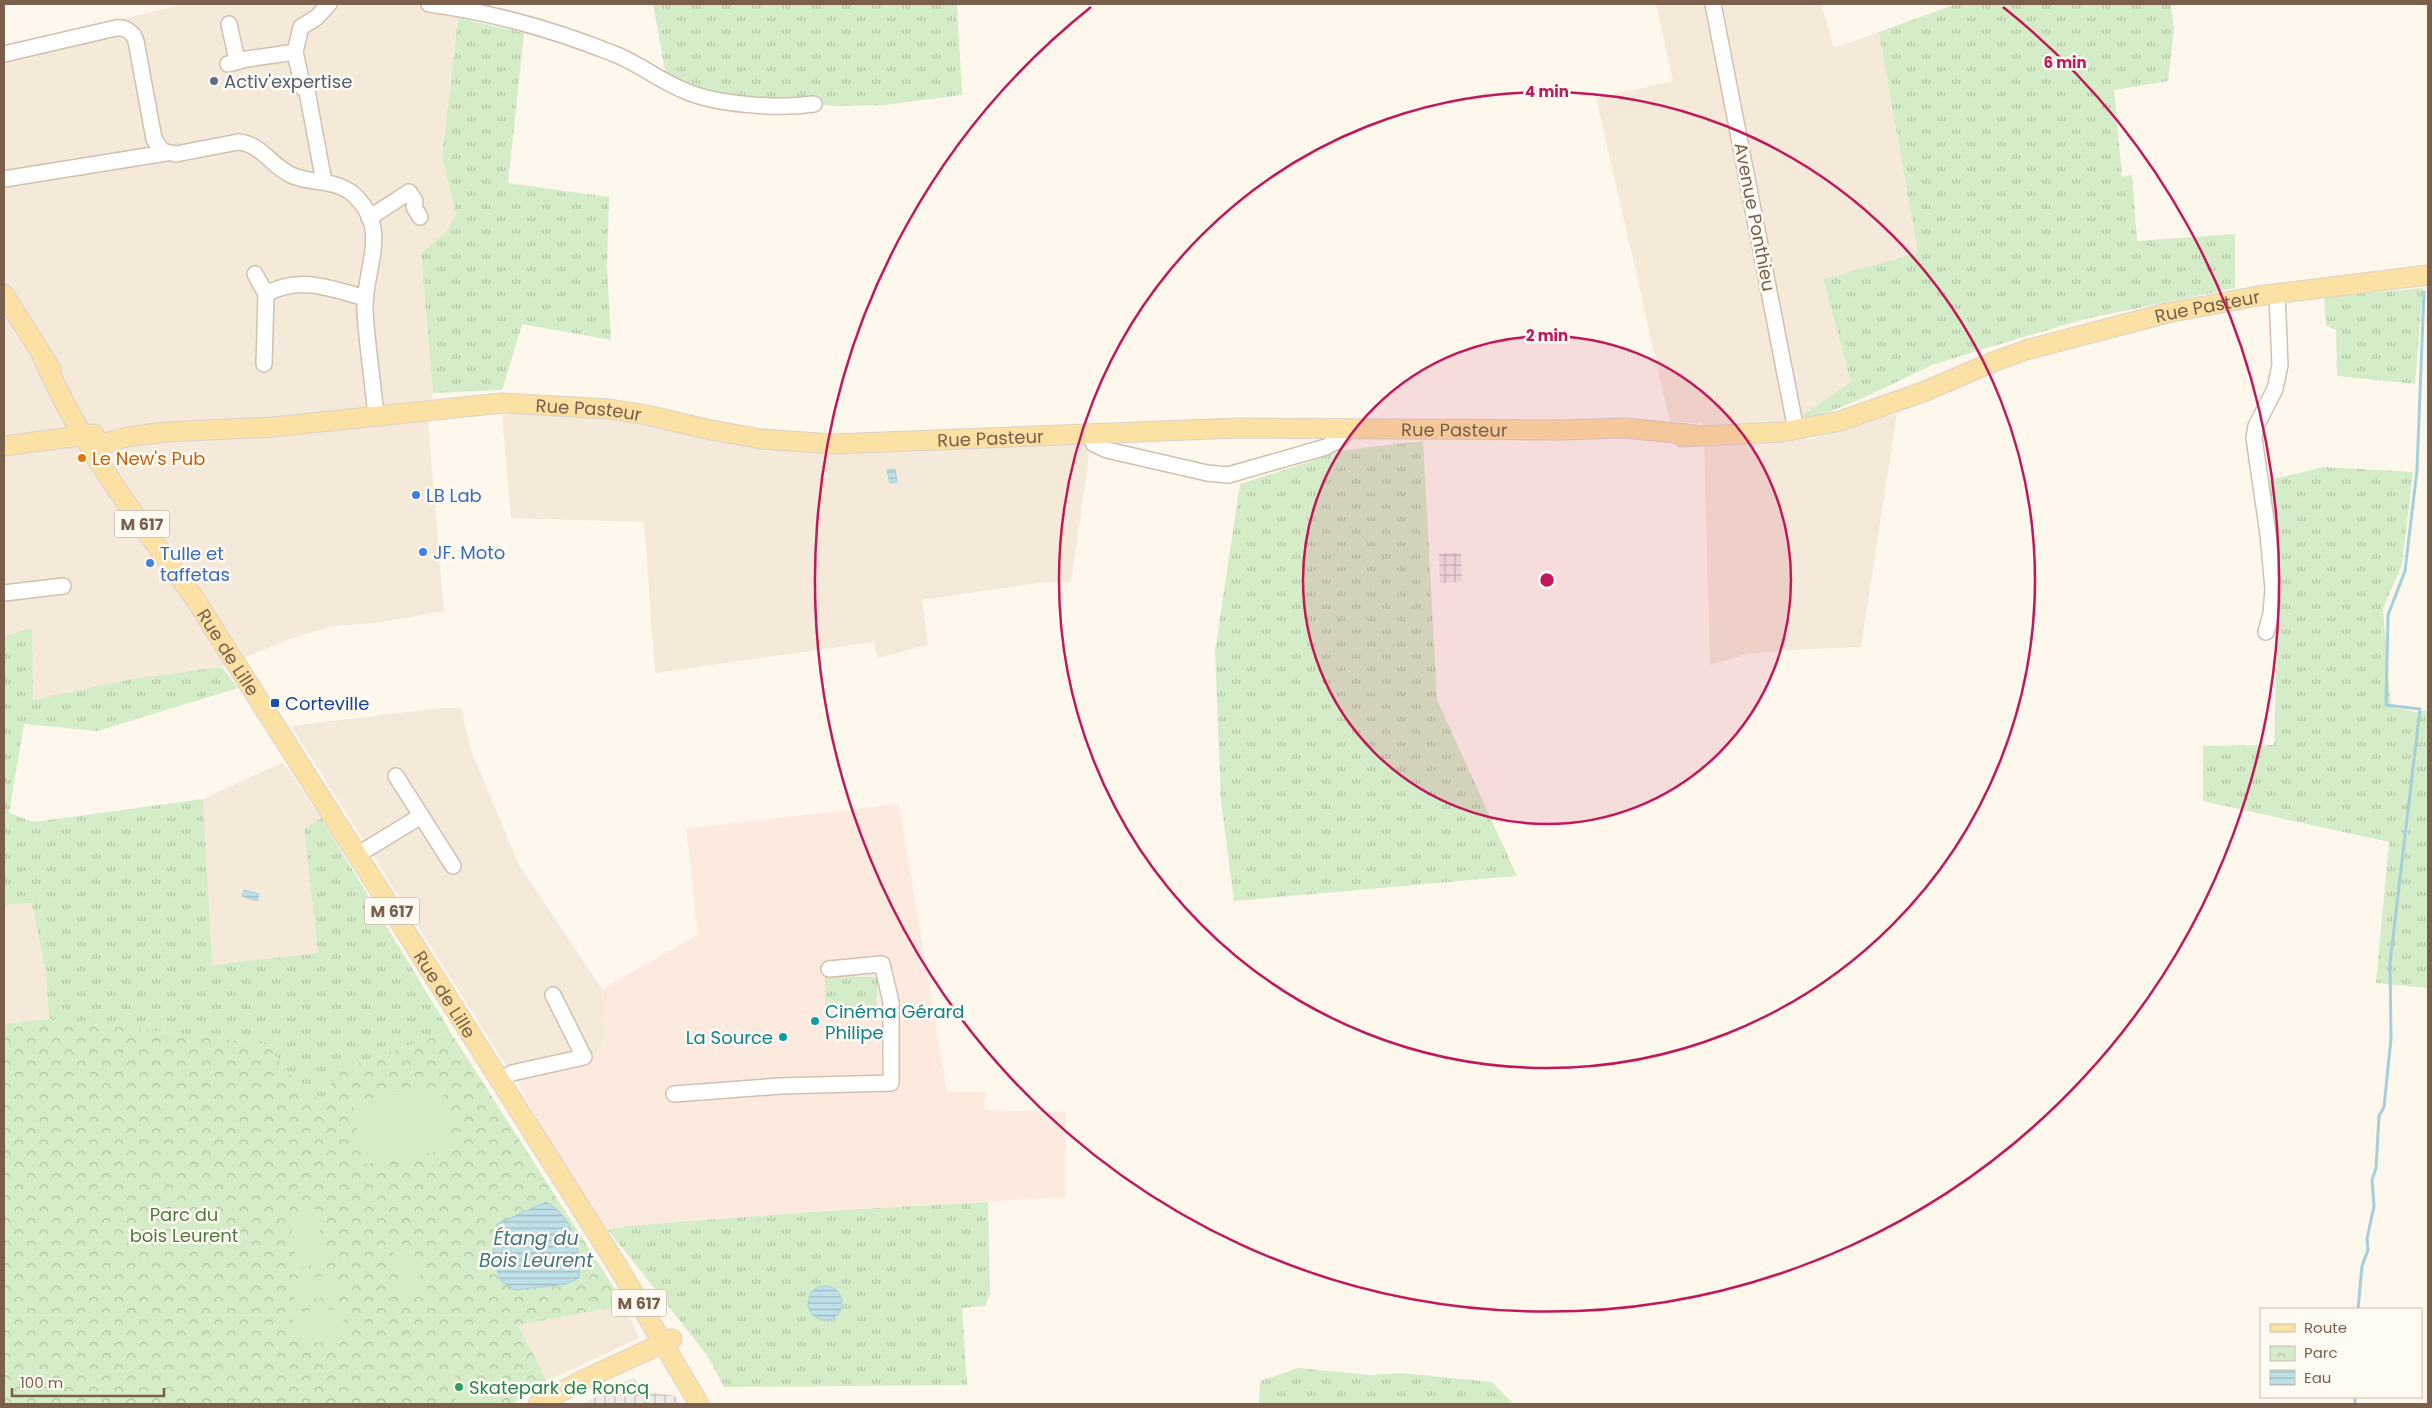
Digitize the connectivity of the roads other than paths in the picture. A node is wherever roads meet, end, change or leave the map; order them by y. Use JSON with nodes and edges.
{"nodes":[{"id":1,"x":329,"y":4,"type":"edge"},
{"id":2,"x":429,"y":4,"type":"edge"},
{"id":3,"x":1713,"y":4,"type":"edge"},
{"id":4,"x":229,"y":24,"type":"dead end"},
{"id":5,"x":295,"y":52,"type":"junction"},
{"id":6,"x":4,"y":54,"type":"edge"},
{"id":7,"x":814,"y":104,"type":"dead end"},
{"id":8,"x":166,"y":153,"type":"junction"},
{"id":9,"x":4,"y":179,"type":"edge"},
{"id":10,"x":324,"y":182,"type":"junction"},
{"id":11,"x":420,"y":217,"type":"dead end"},
{"id":12,"x":369,"y":218,"type":"junction"},
{"id":13,"x":255,"y":274,"type":"dead end"},
{"id":14,"x":2428,"y":275,"type":"edge"},
{"id":15,"x":4,"y":294,"type":"edge"},
{"id":16,"x":266,"y":294,"type":"junction"},
{"id":17,"x":2277,"y":294,"type":"junction"},
{"id":18,"x":366,"y":298,"type":"junction"},
{"id":19,"x":264,"y":364,"type":"dead end"},
{"id":20,"x":376,"y":417,"type":"junction"},
{"id":21,"x":1349,"y":429,"type":"junction"},
{"id":22,"x":1796,"y":430,"type":"junction"},
{"id":23,"x":1088,"y":433,"type":"junction"},
{"id":24,"x":93,"y":440,"type":"junction"},
{"id":25,"x":4,"y":446,"type":"edge"},
{"id":26,"x":64,"y":586,"type":"dead end"},
{"id":27,"x":4,"y":593,"type":"edge"},
{"id":28,"x":2266,"y":632,"type":"dead end"},
{"id":29,"x":396,"y":776,"type":"dead end"},
{"id":30,"x":421,"y":816,"type":"junction"},
{"id":31,"x":357,"y":855,"type":"junction"},
{"id":32,"x":453,"y":866,"type":"dead end"},
{"id":33,"x":829,"y":969,"type":"dead end"},
{"id":34,"x":552,"y":995,"type":"dead end"},
{"id":35,"x":500,"y":1081,"type":"junction"},
{"id":36,"x":674,"y":1094,"type":"dead end"},
{"id":37,"x":667,"y":1342,"type":"junction"},
{"id":38,"x":538,"y":1404,"type":"edge"},
{"id":39,"x":700,"y":1404,"type":"edge"},
{"id":40,"x":711,"y":1404,"type":"edge"}],
"edges":[{"from":1,"to":5,"type":"street"},
{"from":2,"to":7,"type":"street"},
{"from":3,"to":22,"type":"street","name":"Avenue Ponthieu"},
{"from":4,"to":5,"type":"street"},
{"from":5,"to":10,"type":"street"},
{"from":6,"to":8,"type":"street"},
{"from":8,"to":9,"type":"street"},
{"from":8,"to":10,"type":"street"},
{"from":10,"to":12,"type":"street"},
{"from":11,"to":12,"type":"street"},
{"from":12,"to":18,"type":"street"},
{"from":13,"to":16,"type":"street"},
{"from":14,"to":17,"type":"main road","name":"Rue Pasteur"},
{"from":15,"to":24,"type":"main road","name":"Rue de Lille","number":"M 617"},
{"from":16,"to":18,"type":"street"},
{"from":16,"to":19,"type":"street"},
{"from":17,"to":22,"type":"main road","name":"Rue Pasteur"},
{"from":17,"to":28,"type":"street"},
{"from":18,"to":20,"type":"street"},
{"from":20,"to":23,"type":"main road","name":"Rue Pasteur"},
{"from":20,"to":24,"type":"main road","name":"Rue Pasteur"},
{"from":21,"to":22,"type":"main road","name":"Rue Pasteur"},
{"from":21,"to":23,"type":"main road","name":"Rue Pasteur"},
{"from":21,"to":23,"type":"street"},
{"from":24,"to":25,"type":"main road","name":"Rue Pasteur"},
{"from":24,"to":31,"type":"main road","name":"Rue de Lille","number":"M 617"},
{"from":26,"to":27,"type":"street"},
{"from":29,"to":30,"type":"street"},
{"from":30,"to":31,"type":"street"},
{"from":30,"to":32,"type":"street"},
{"from":31,"to":35,"type":"main road","name":"Rue de Lille","number":"M 617"},
{"from":33,"to":36,"type":"street"},
{"from":34,"to":35,"type":"street"},
{"from":35,"to":37,"type":"main road","name":"Rue de Lille","number":"M 617"},
{"from":37,"to":38,"type":"main road"},
{"from":37,"to":39,"type":"main road","name":"Rue de Lille","number":"M 617"},
{"from":37,"to":40,"type":"main road","name":"Rue de Lille","number":"M 617"}]}
